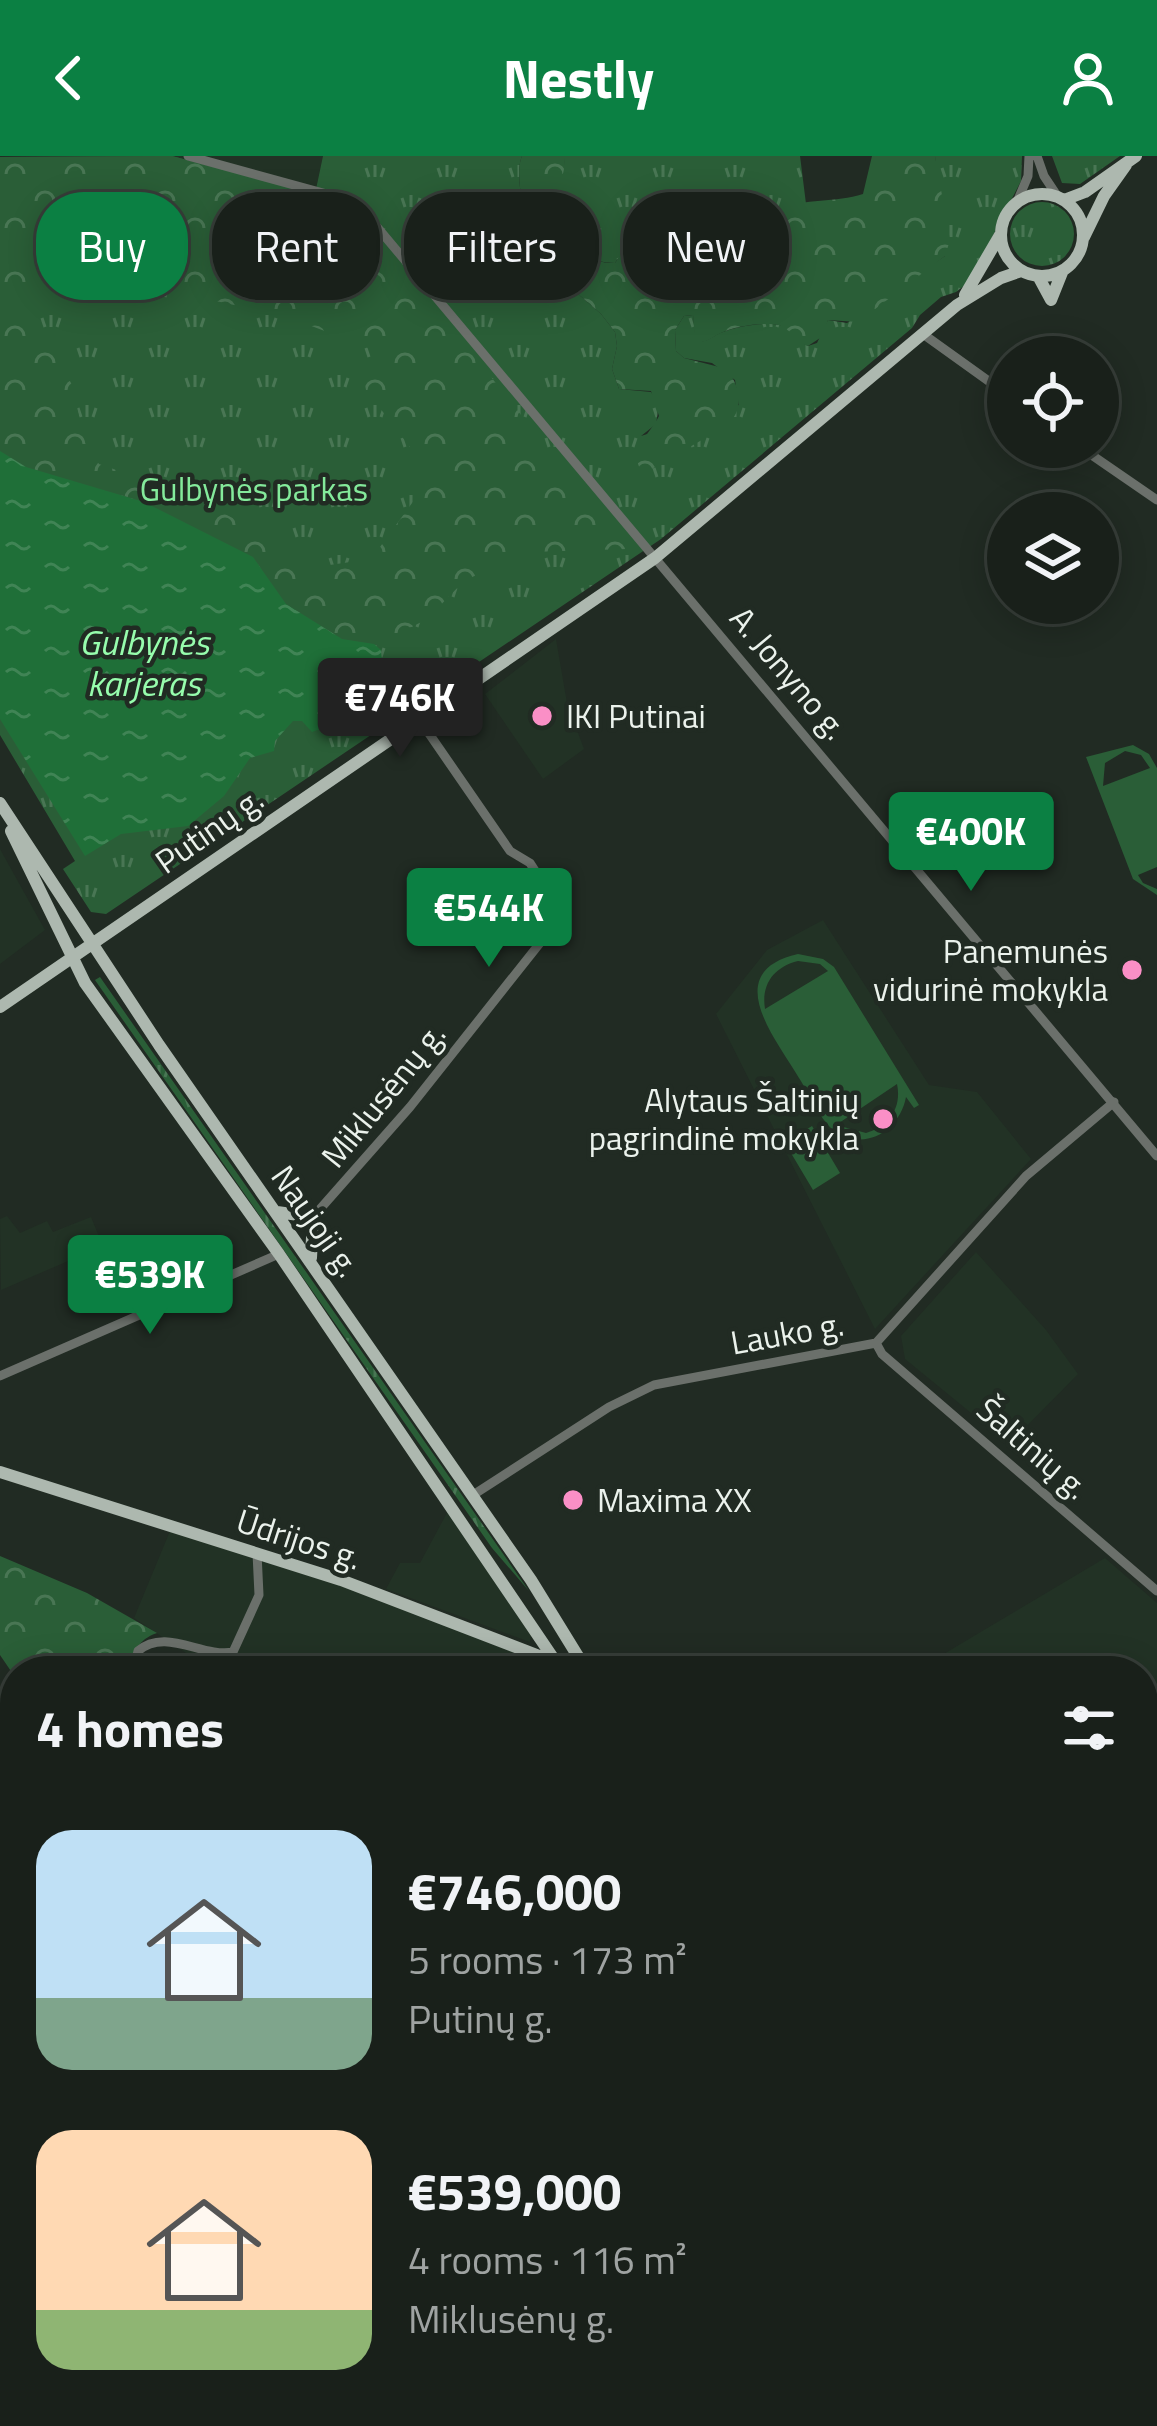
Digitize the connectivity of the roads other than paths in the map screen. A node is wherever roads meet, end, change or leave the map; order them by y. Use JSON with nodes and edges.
{"nodes":[{"id":1,"x":188,"y":156,"type":"edge"},
{"id":2,"x":1033,"y":156,"type":"edge"},
{"id":3,"x":1131,"y":161,"type":"edge"},
{"id":4,"x":1061,"y":198,"type":"junction"},
{"id":5,"x":1017,"y":202,"type":"junction"},
{"id":6,"x":1000,"y":235,"type":"junction"},
{"id":7,"x":1083,"y":242,"type":"junction"},
{"id":8,"x":1064,"y":270,"type":"junction"},
{"id":9,"x":1022,"y":271,"type":"junction"},
{"id":10,"x":1038,"y":276,"type":"junction"},
{"id":11,"x":957,"y":305,"type":"junction"},
{"id":12,"x":923,"y":334,"type":"junction"},
{"id":13,"x":987,"y":380,"type":"edge"},
{"id":14,"x":1111,"y":468,"type":"edge"},
{"id":15,"x":1157,"y":500,"type":"edge"},
{"id":16,"x":655,"y":558,"type":"junction"},
{"id":17,"x":419,"y":719,"type":"junction"},
{"id":18,"x":0,"y":804,"type":"edge"},
{"id":19,"x":91,"y":944,"type":"junction"},
{"id":20,"x":72,"y":957,"type":"junction"},
{"id":21,"x":0,"y":1006,"type":"edge"},
{"id":22,"x":1114,"y":1102,"type":"junction"},
{"id":23,"x":1157,"y":1156,"type":"edge"},
{"id":24,"x":277,"y":1212,"type":"junction"},
{"id":25,"x":314,"y":1217,"type":"junction"},
{"id":26,"x":278,"y":1254,"type":"junction"},
{"id":27,"x":310,"y":1259,"type":"junction"},
{"id":28,"x":876,"y":1343,"type":"junction"},
{"id":29,"x":0,"y":1376,"type":"edge"},
{"id":30,"x":0,"y":1472,"type":"edge"},
{"id":31,"x":473,"y":1495,"type":"junction"},
{"id":32,"x":257,"y":1553,"type":"junction"},
{"id":33,"x":1157,"y":1592,"type":"edge"},
{"id":34,"x":576,"y":1652,"type":"junction"},
{"id":35,"x":137,"y":1656,"type":"edge"},
{"id":36,"x":533,"y":1656,"type":"edge"},
{"id":37,"x":552,"y":1656,"type":"edge"},
{"id":38,"x":572,"y":1656,"type":"edge"},
{"id":39,"x":578,"y":1656,"type":"edge"}],
"edges":[{"from":1,"to":16,"type":"street"},
{"from":2,"to":4,"type":"street"},
{"from":2,"to":5,"type":"street"},
{"from":3,"to":4,"type":"main road"},
{"from":3,"to":7,"type":"main road"},
{"from":4,"to":5,"type":"main road"},
{"from":4,"to":7,"type":"main road"},
{"from":5,"to":6,"type":"main road"},
{"from":6,"to":9,"type":"main road"},
{"from":6,"to":11,"type":"main road","name":"Putinų g."},
{"from":7,"to":8,"type":"main road"},
{"from":8,"to":10,"type":"main road"},
{"from":8,"to":10,"type":"main road"},
{"from":9,"to":10,"type":"main road"},
{"from":9,"to":11,"type":"main road","name":"Putinų g."},
{"from":11,"to":12,"type":"main road","name":"Putinų g."},
{"from":12,"to":13,"type":"street"},
{"from":12,"to":16,"type":"main road","name":"Putinų g."},
{"from":14,"to":15,"type":"street"},
{"from":16,"to":17,"type":"main road","name":"Putinų g."},
{"from":16,"to":22,"type":"street","name":"A. Jonyno g."},
{"from":17,"to":19,"type":"main road","name":"Putinų g."},
{"from":17,"to":25,"type":"street","name":"Miklusėnų g."},
{"from":18,"to":19,"type":"main road","name":"Naujoji g."},
{"from":18,"to":20,"type":"main road","name":"Naujoji g."},
{"from":19,"to":20,"type":"main road","name":"Putinų g."},
{"from":19,"to":24,"type":"main road","name":"Naujoji g."},
{"from":20,"to":21,"type":"main road","name":"Putinų g."},
{"from":20,"to":26,"type":"main road","name":"Naujoji g."},
{"from":22,"to":23,"type":"street","name":"A. Jonyno g."},
{"from":22,"to":28,"type":"street","name":"Lauko g."},
{"from":24,"to":25,"type":"main road"},
{"from":24,"to":27,"type":"main road","name":"Naujoji g."},
{"from":25,"to":27,"type":"main road"},
{"from":26,"to":29,"type":"street"},
{"from":26,"to":37,"type":"main road","name":"Naujoji g."},
{"from":27,"to":31,"type":"main road","name":"Naujoji g."},
{"from":28,"to":31,"type":"street","name":"Lauko g."},
{"from":28,"to":33,"type":"street","name":"Šaltinių g."},
{"from":30,"to":32,"type":"main road","name":"Ūdrijos g."},
{"from":31,"to":34,"type":"main road","name":"Naujoji g."},
{"from":32,"to":35,"type":"street"},
{"from":32,"to":36,"type":"main road","name":"Ūdrijos g."},
{"from":34,"to":38,"type":"main road"},
{"from":34,"to":39,"type":"main road","name":"Naujoji g."}]}
